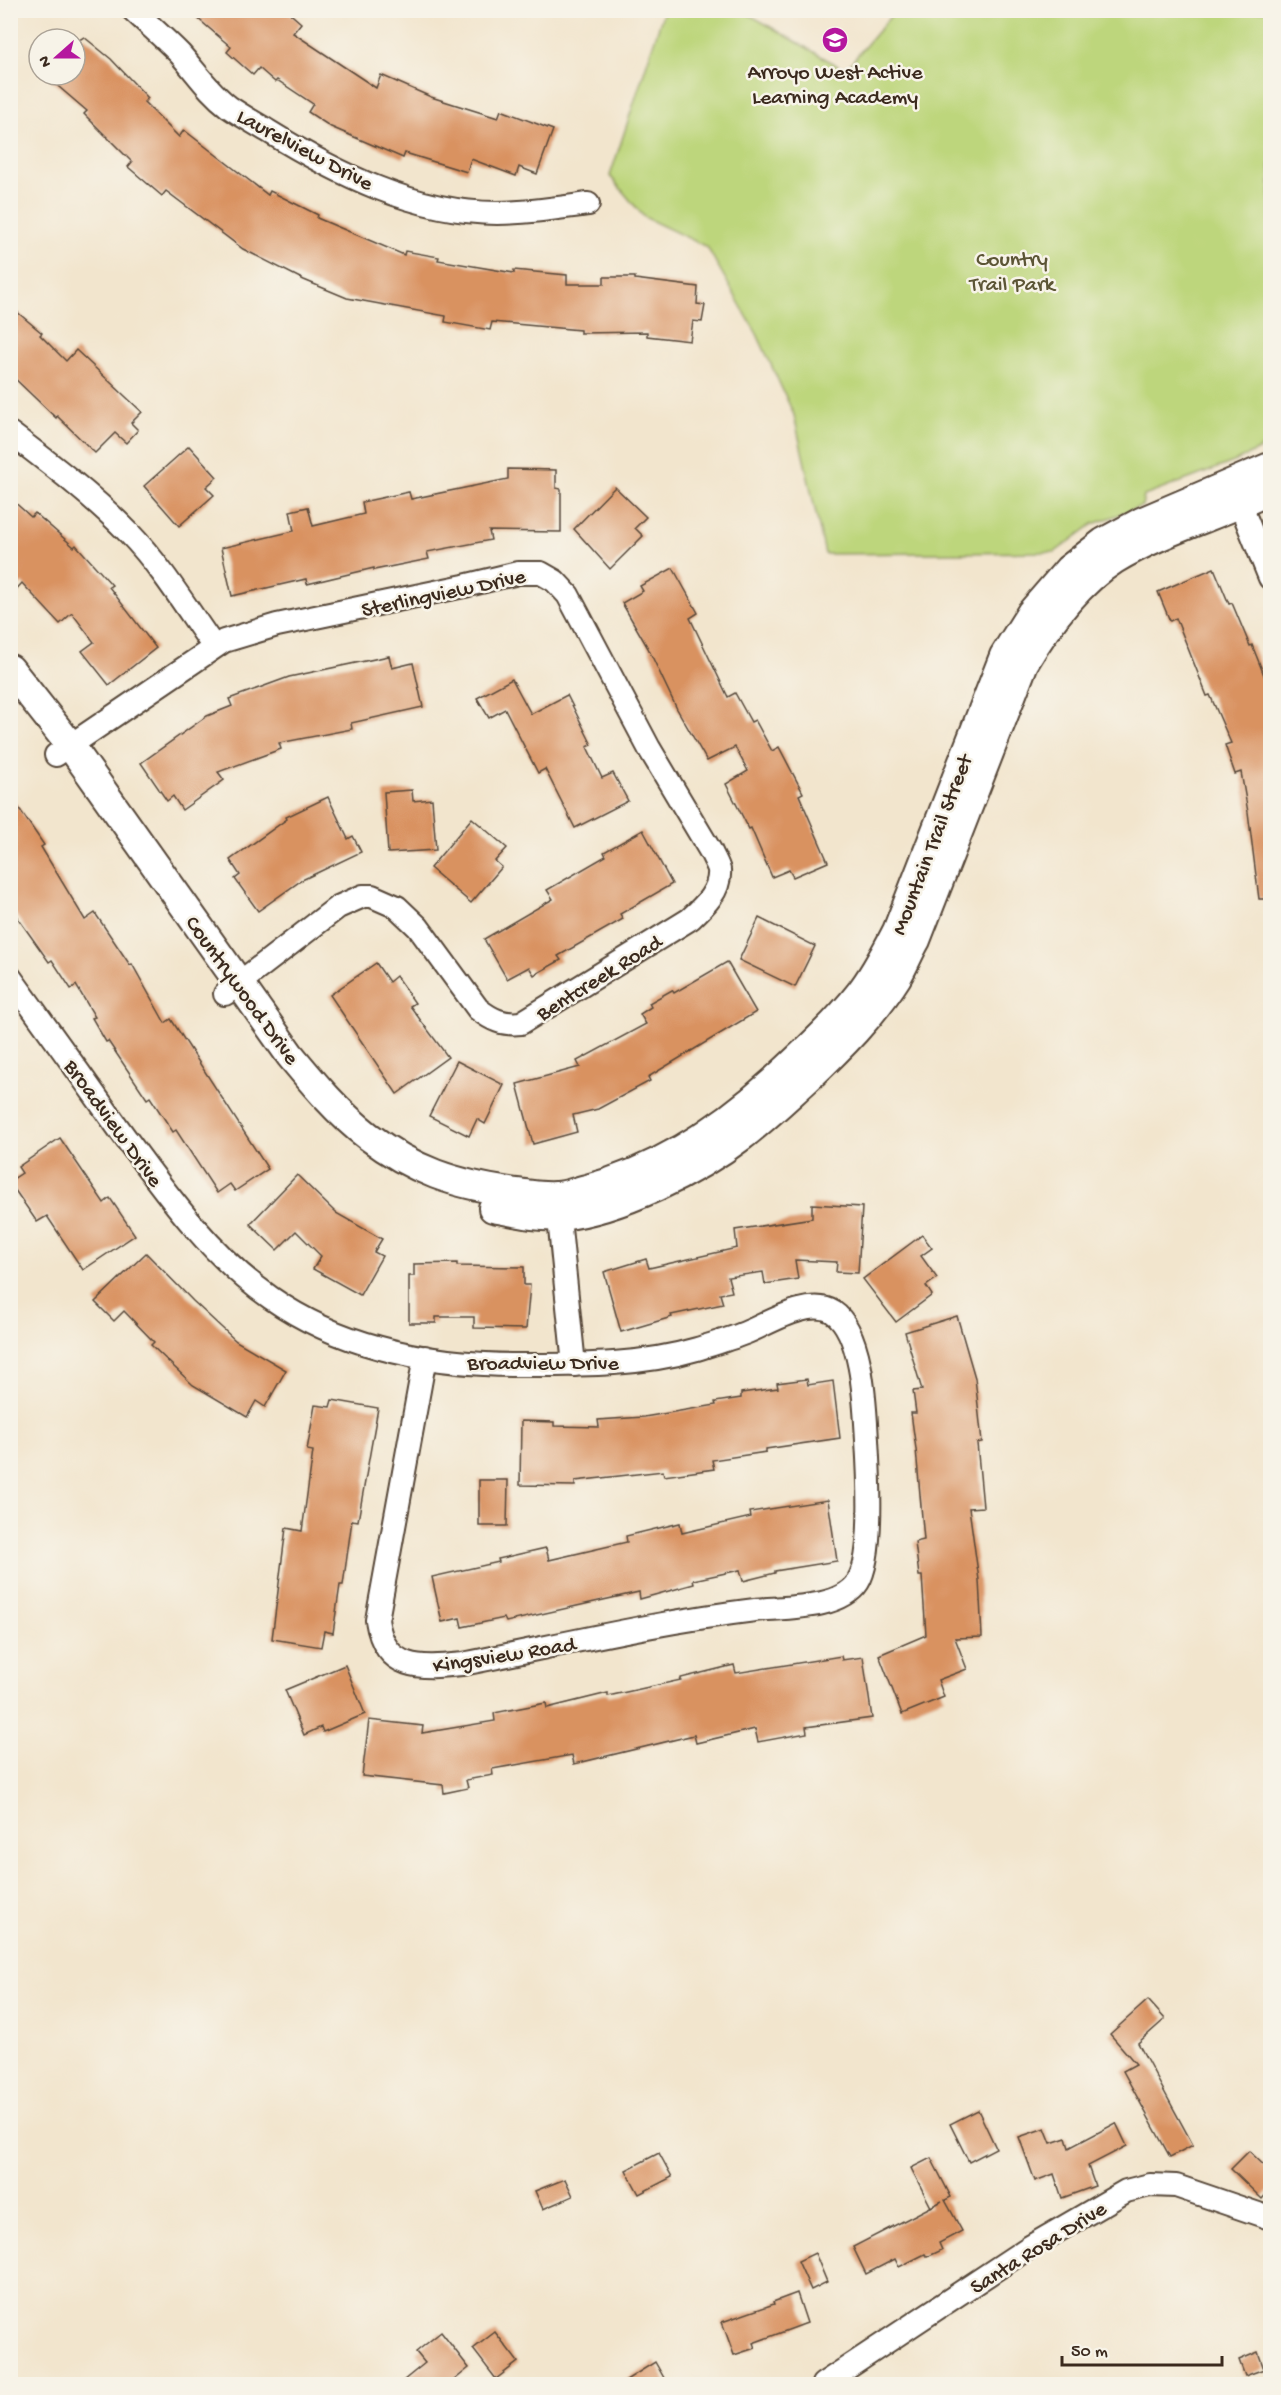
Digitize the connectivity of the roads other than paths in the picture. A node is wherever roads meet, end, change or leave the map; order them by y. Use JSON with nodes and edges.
{"nodes":[{"id":1,"x":133,"y":10,"type":"edge"},
{"id":2,"x":588,"y":204,"type":"dead end"},
{"id":3,"x":10,"y":433,"type":"edge"},
{"id":4,"x":1270,"y":467,"type":"edge"},
{"id":5,"x":1270,"y":490,"type":"edge"},
{"id":6,"x":1236,"y":495,"type":"junction"},
{"id":7,"x":1270,"y":578,"type":"edge"},
{"id":8,"x":214,"y":647,"type":"junction"},
{"id":9,"x":10,"y":669,"type":"edge"},
{"id":10,"x":10,"y":697,"type":"edge"},
{"id":11,"x":63,"y":750,"type":"junction"},
{"id":12,"x":716,"y":886,"type":"joint"},
{"id":13,"x":10,"y":977,"type":"edge"},
{"id":14,"x":232,"y":989,"type":"junction"},
{"id":15,"x":558,"y":1206,"type":"junction"},
{"id":16,"x":425,"y":1357,"type":"junction"},
{"id":17,"x":574,"y":1365,"type":"junction"},
{"id":18,"x":848,"y":1592,"type":"joint"},
{"id":19,"x":1270,"y":2218,"type":"edge"},
{"id":20,"x":823,"y":2385,"type":"edge"}],
"edges":[{"from":1,"to":2,"type":"street","name":"Laurelview Drive"},
{"from":3,"to":8,"type":"street"},
{"from":4,"to":6,"type":"street","name":"Mountain Trail Street"},
{"from":5,"to":6,"type":"street","name":"Mountain Trail Street"},
{"from":6,"to":7,"type":"street"},
{"from":6,"to":15,"type":"street","name":"Mountain Trail Street"},
{"from":8,"to":11,"type":"street","name":"Sterlingview Drive"},
{"from":8,"to":12,"type":"street","name":"Sterlingview Drive"},
{"from":9,"to":11,"type":"street","name":"Countrywood Drive"},
{"from":10,"to":11,"type":"street","name":"Countrywood Drive"},
{"from":11,"to":14,"type":"street","name":"Countrywood Drive"},
{"from":12,"to":14,"type":"street","name":"Bentcreek Road"},
{"from":13,"to":16,"type":"street","name":"Broadview Drive"},
{"from":14,"to":15,"type":"street","name":"Countrywood Drive"},
{"from":15,"to":17,"type":"street"},
{"from":16,"to":17,"type":"street","name":"Broadview Drive"},
{"from":16,"to":18,"type":"street","name":"Kingsview Road"},
{"from":17,"to":18,"type":"street","name":"Broadview Drive"},
{"from":19,"to":20,"type":"street","name":"Santa Rosa Drive"}]}
